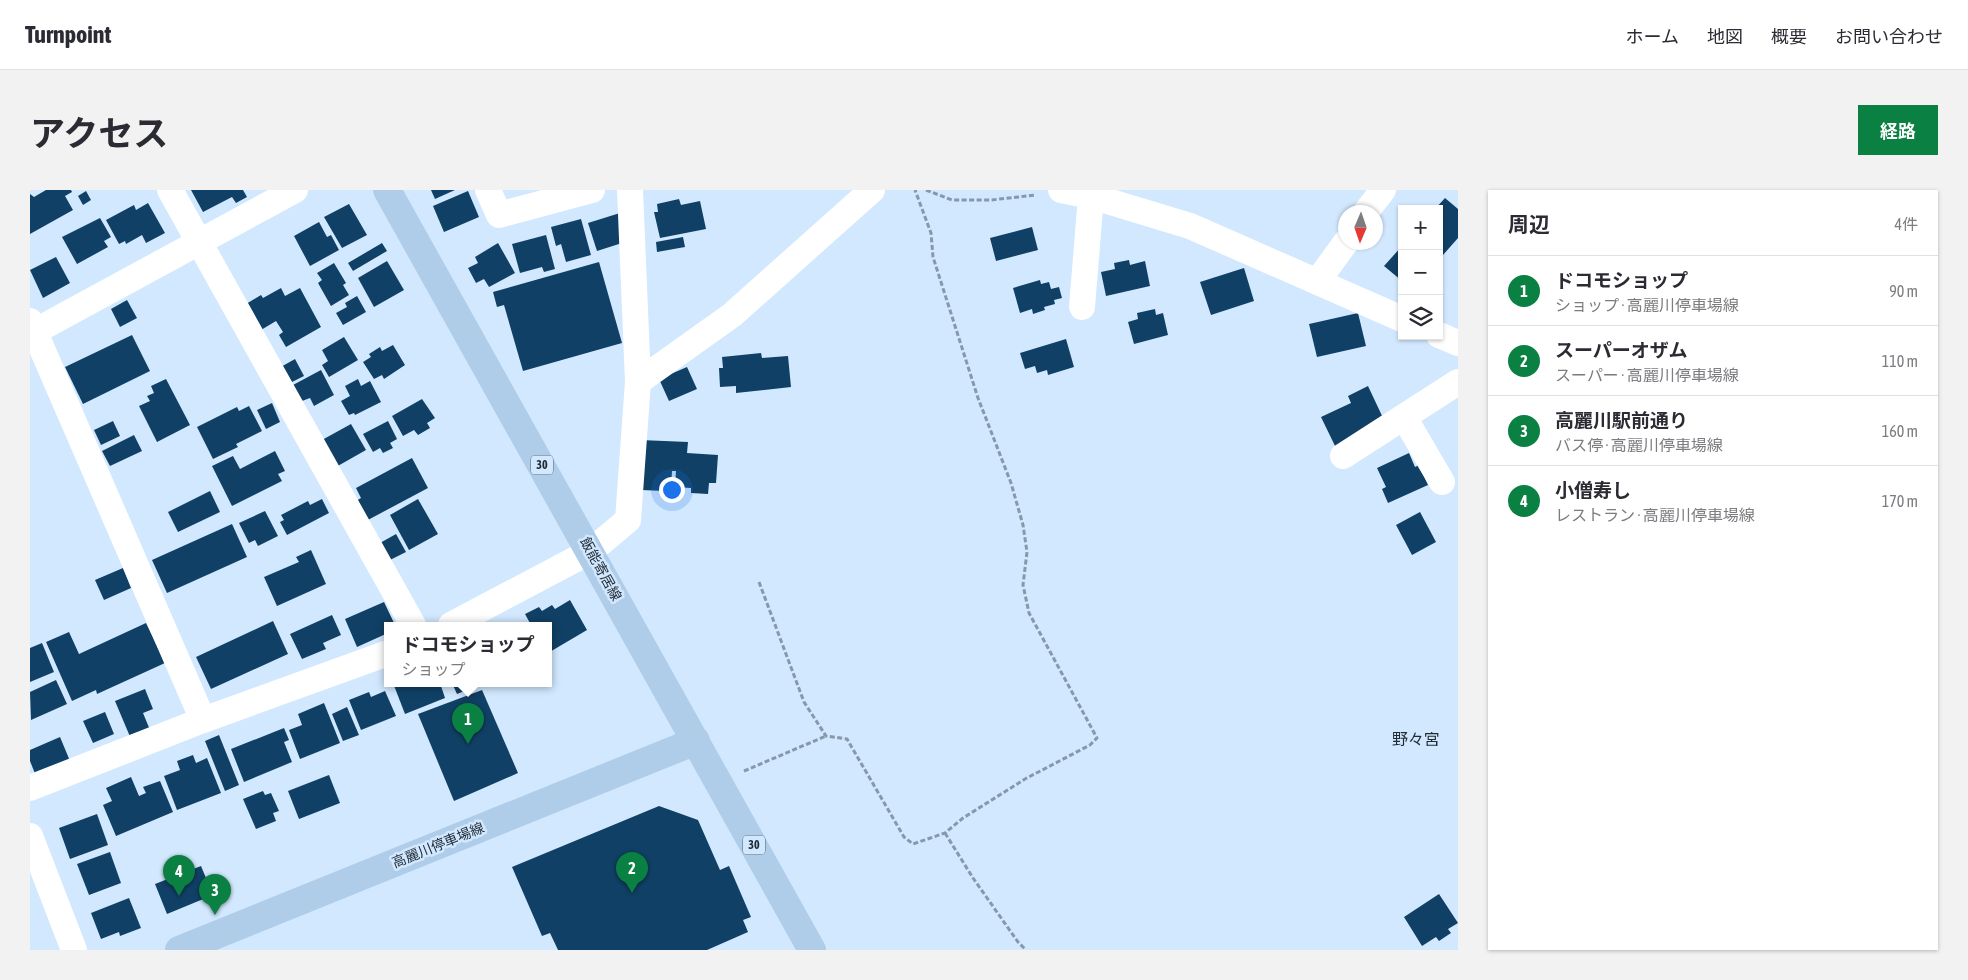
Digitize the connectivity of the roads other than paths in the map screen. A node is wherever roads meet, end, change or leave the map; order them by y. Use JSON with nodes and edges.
{"nodes":[{"id":1,"x":170,"y":190,"type":"edge"},
{"id":2,"x":295,"y":190,"type":"edge"},
{"id":3,"x":387,"y":190,"type":"edge"},
{"id":4,"x":488,"y":190,"type":"edge"},
{"id":5,"x":592,"y":190,"type":"edge"},
{"id":6,"x":630,"y":190,"type":"edge"},
{"id":7,"x":872,"y":190,"type":"edge"},
{"id":8,"x":1061,"y":190,"type":"edge"},
{"id":9,"x":1382,"y":190,"type":"edge"},
{"id":10,"x":1091,"y":196,"type":"junction"},
{"id":11,"x":1371,"y":205,"type":"edge"},
{"id":12,"x":200,"y":242,"type":"junction"},
{"id":13,"x":1340,"y":250,"type":"edge"},
{"id":14,"x":1317,"y":282,"type":"junction"},
{"id":15,"x":1082,"y":307,"type":"dead end"},
{"id":16,"x":1398,"y":316,"type":"edge"},
{"id":17,"x":32,"y":329,"type":"edge"},
{"id":18,"x":1443,"y":337,"type":"edge"},
{"id":19,"x":1458,"y":343,"type":"edge"},
{"id":20,"x":638,"y":382,"type":"junction"},
{"id":21,"x":1458,"y":382,"type":"edge"},
{"id":22,"x":1404,"y":417,"type":"junction"},
{"id":23,"x":1343,"y":456,"type":"dead end"},
{"id":24,"x":1442,"y":482,"type":"dead end"},
{"id":25,"x":591,"y":551,"type":"junction"},
{"id":26,"x":411,"y":622,"type":"edge"},
{"id":27,"x":457,"y":622,"type":"edge"},
{"id":28,"x":384,"y":654,"type":"edge"},
{"id":29,"x":203,"y":720,"type":"junction"},
{"id":30,"x":696,"y":741,"type":"junction"},
{"id":31,"x":30,"y":788,"type":"edge"},
{"id":32,"x":30,"y":836,"type":"edge"},
{"id":33,"x":74,"y":950,"type":"edge"},
{"id":34,"x":180,"y":950,"type":"edge"},
{"id":35,"x":812,"y":950,"type":"edge"}],
"edges":[{"from":1,"to":12,"type":"street"},
{"from":2,"to":12,"type":"street"},
{"from":3,"to":25,"type":"main road","name":"飯能寄居線","number":"30"},
{"from":4,"to":5,"type":"street"},
{"from":6,"to":20,"type":"street"},
{"from":7,"to":20,"type":"street"},
{"from":8,"to":10,"type":"street"},
{"from":9,"to":11,"type":"street"},
{"from":10,"to":14,"type":"street"},
{"from":10,"to":15,"type":"street"},
{"from":12,"to":17,"type":"street"},
{"from":12,"to":26,"type":"street"},
{"from":13,"to":14,"type":"street"},
{"from":14,"to":16,"type":"street"},
{"from":17,"to":29,"type":"street"},
{"from":18,"to":19,"type":"street"},
{"from":20,"to":25,"type":"street"},
{"from":21,"to":22,"type":"street"},
{"from":22,"to":23,"type":"street"},
{"from":22,"to":24,"type":"street"},
{"from":25,"to":27,"type":"street"},
{"from":25,"to":30,"type":"main road","name":"飯能寄居線","number":"30"},
{"from":28,"to":29,"type":"street"},
{"from":29,"to":31,"type":"street"},
{"from":30,"to":34,"type":"main road","name":"高麗川停車場線"},
{"from":30,"to":35,"type":"main road","name":"飯能寄居線","number":"30"},
{"from":32,"to":33,"type":"street"}]}
